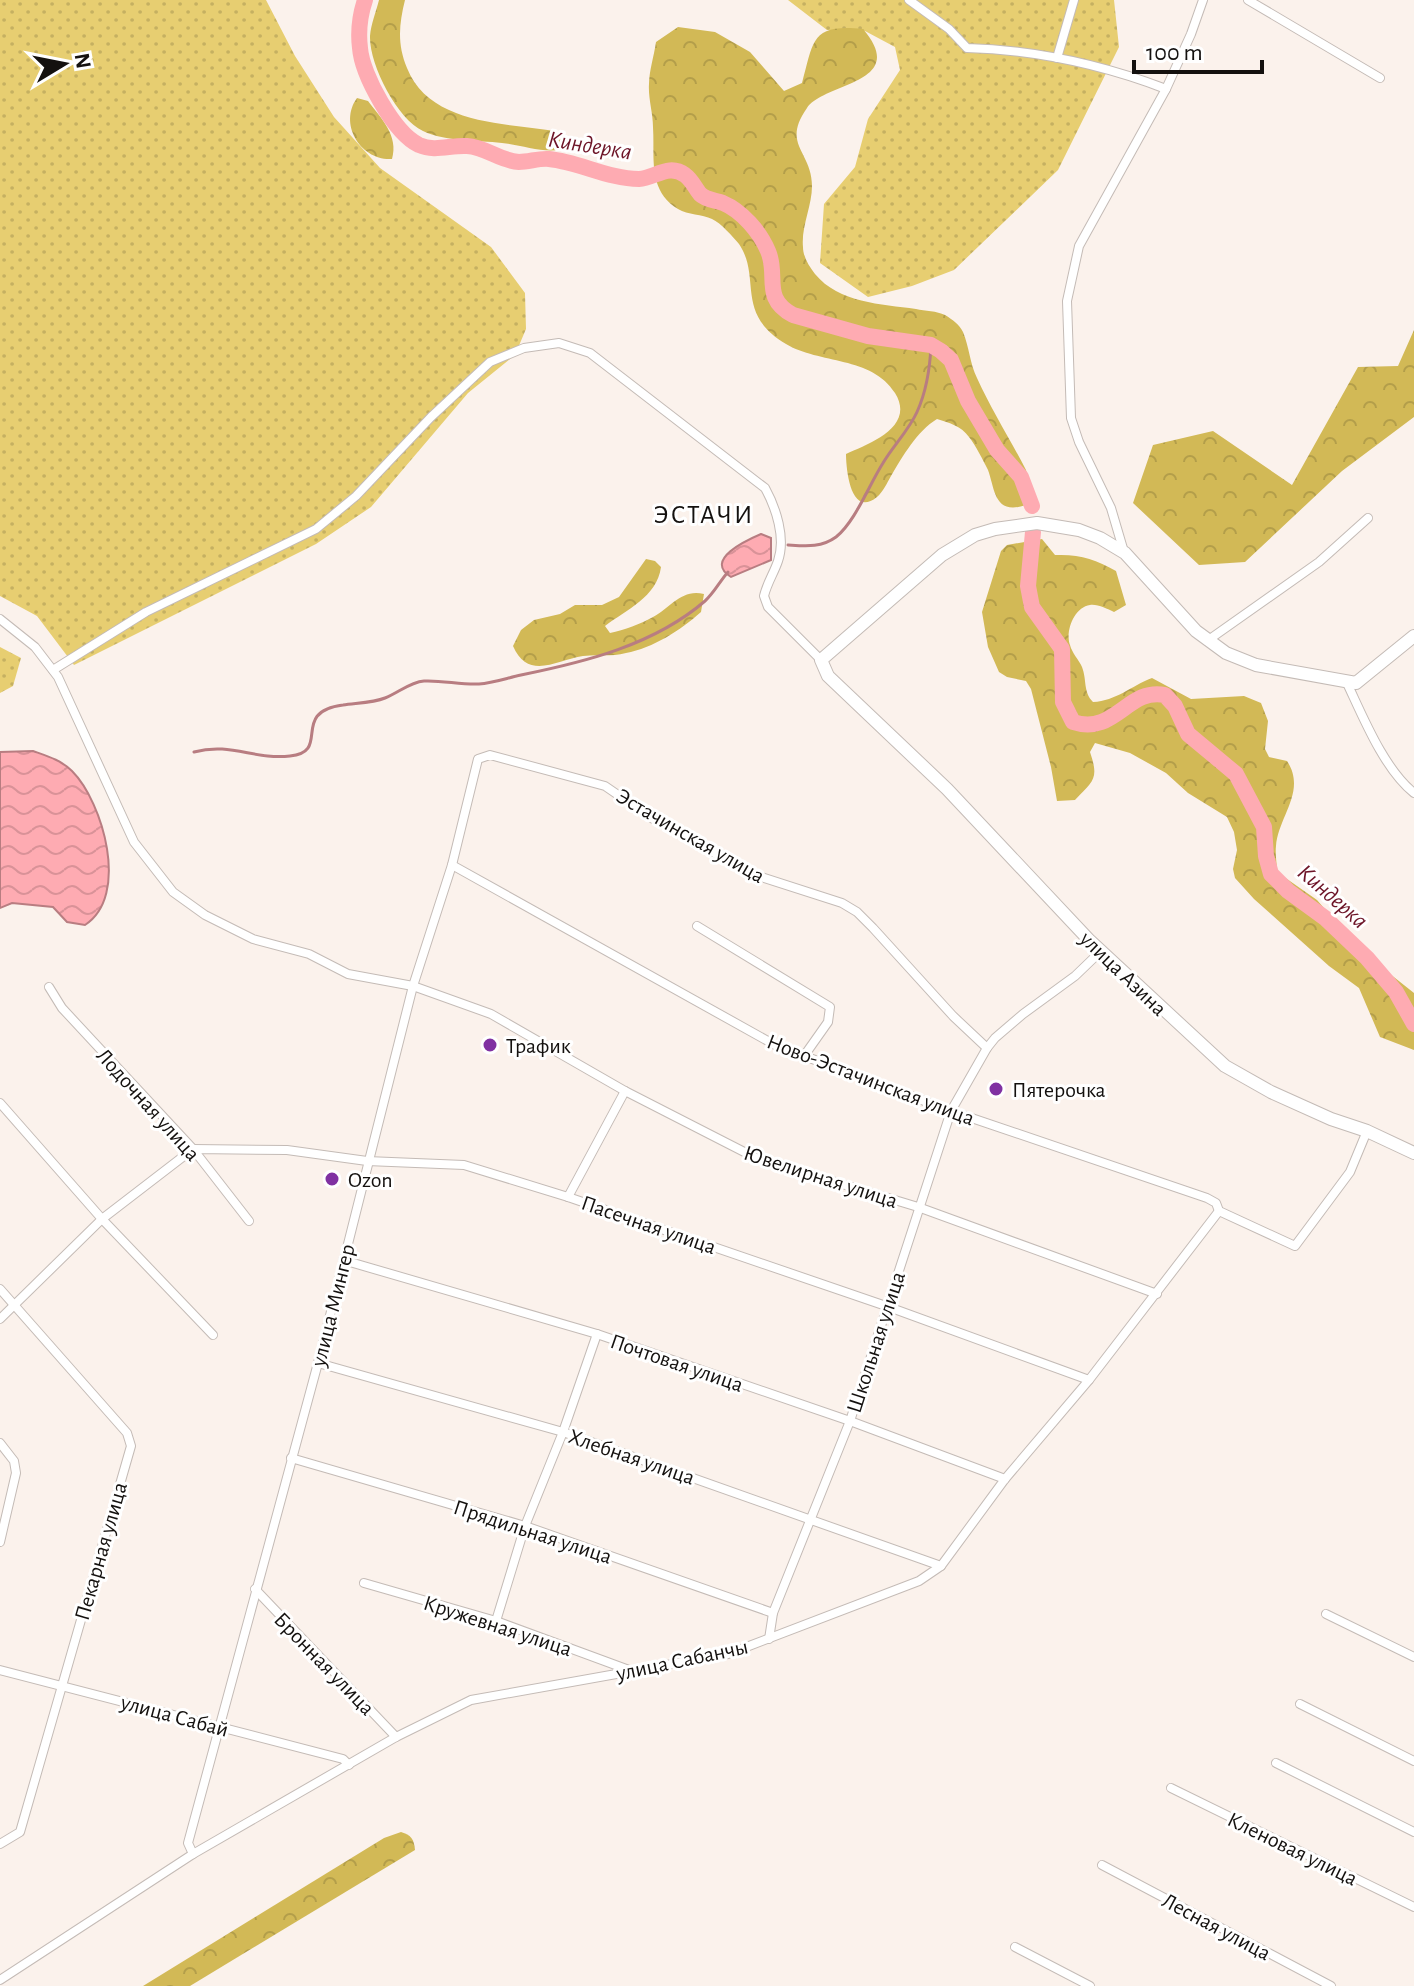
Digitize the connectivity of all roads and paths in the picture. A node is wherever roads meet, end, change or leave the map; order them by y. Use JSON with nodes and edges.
{"nodes":[{"id":1,"x":909,"y":0,"type":"edge"},
{"id":2,"x":1074,"y":0,"type":"edge"},
{"id":3,"x":1203,"y":0,"type":"edge"},
{"id":4,"x":1248,"y":0,"type":"edge"},
{"id":5,"x":1057,"y":58,"type":"junction"},
{"id":6,"x":1380,"y":78,"type":"dead end"},
{"id":7,"x":1166,"y":89,"type":"junction"},
{"id":8,"x":1368,"y":518,"type":"dead end"},
{"id":9,"x":1125,"y":553,"type":"junction"},
{"id":10,"x":0,"y":619,"type":"edge"},
{"id":11,"x":1414,"y":636,"type":"edge"},
{"id":12,"x":1207,"y":641,"type":"junction"},
{"id":13,"x":821,"y":660,"type":"junction"},
{"id":14,"x":53,"y":670,"type":"junction"},
{"id":15,"x":1347,"y":683,"type":"junction"},
{"id":16,"x":480,"y":756,"type":"joint"},
{"id":17,"x":1414,"y":793,"type":"edge"},
{"id":18,"x":452,"y":865,"type":"junction"},
{"id":19,"x":697,"y":926,"type":"dead end"},
{"id":20,"x":1101,"y":951,"type":"junction"},
{"id":21,"x":413,"y":986,"type":"junction"},
{"id":22,"x":49,"y":987,"type":"dead end"},
{"id":23,"x":987,"y":1048,"type":"junction"},
{"id":24,"x":804,"y":1056,"type":"junction"},
{"id":25,"x":625,"y":1091,"type":"junction"},
{"id":26,"x":0,"y":1103,"type":"edge"},
{"id":27,"x":951,"y":1111,"type":"junction"},
{"id":28,"x":1367,"y":1131,"type":"junction"},
{"id":29,"x":193,"y":1149,"type":"junction"},
{"id":30,"x":1414,"y":1153,"type":"edge"},
{"id":31,"x":367,"y":1161,"type":"junction"},
{"id":32,"x":568,"y":1197,"type":"junction"},
{"id":33,"x":918,"y":1207,"type":"junction"},
{"id":34,"x":1219,"y":1211,"type":"junction"},
{"id":35,"x":102,"y":1219,"type":"junction"},
{"id":36,"x":249,"y":1221,"type":"dead end"},
{"id":37,"x":343,"y":1260,"type":"junction"},
{"id":38,"x":0,"y":1289,"type":"edge"},
{"id":39,"x":1157,"y":1294,"type":"junction"},
{"id":40,"x":16,"y":1306,"type":"junction"},
{"id":41,"x":886,"y":1306,"type":"junction"},
{"id":42,"x":0,"y":1319,"type":"edge"},
{"id":43,"x":597,"y":1334,"type":"junction"},
{"id":44,"x":213,"y":1335,"type":"dead end"},
{"id":45,"x":318,"y":1363,"type":"junction"},
{"id":46,"x":1089,"y":1380,"type":"junction"},
{"id":47,"x":850,"y":1421,"type":"junction"},
{"id":48,"x":563,"y":1432,"type":"junction"},
{"id":49,"x":0,"y":1443,"type":"edge"},
{"id":50,"x":291,"y":1458,"type":"junction"},
{"id":51,"x":1005,"y":1479,"type":"junction"},
{"id":52,"x":809,"y":1520,"type":"junction"},
{"id":53,"x":525,"y":1526,"type":"junction"},
{"id":54,"x":0,"y":1542,"type":"edge"},
{"id":55,"x":941,"y":1566,"type":"junction"},
{"id":56,"x":364,"y":1583,"type":"dead end"},
{"id":57,"x":255,"y":1589,"type":"junction"},
{"id":58,"x":773,"y":1613,"type":"junction"},
{"id":59,"x":1326,"y":1614,"type":"dead end"},
{"id":60,"x":496,"y":1621,"type":"junction"},
{"id":61,"x":769,"y":1639,"type":"junction"},
{"id":62,"x":1414,"y":1657,"type":"edge"},
{"id":63,"x":0,"y":1670,"type":"edge"},
{"id":64,"x":630,"y":1670,"type":"junction"},
{"id":65,"x":61,"y":1685,"type":"junction"},
{"id":66,"x":1300,"y":1704,"type":"dead end"},
{"id":67,"x":218,"y":1726,"type":"junction"},
{"id":68,"x":396,"y":1737,"type":"junction"},
{"id":69,"x":1414,"y":1761,"type":"edge"},
{"id":70,"x":1276,"y":1763,"type":"dead end"},
{"id":71,"x":349,"y":1765,"type":"junction"},
{"id":72,"x":1171,"y":1788,"type":"dead end"},
{"id":73,"x":1414,"y":1832,"type":"edge"},
{"id":74,"x":0,"y":1844,"type":"edge"},
{"id":75,"x":193,"y":1854,"type":"junction"},
{"id":76,"x":1102,"y":1865,"type":"dead end"},
{"id":77,"x":1414,"y":1907,"type":"edge"},
{"id":78,"x":1015,"y":1947,"type":"dead end"},
{"id":79,"x":0,"y":1980,"type":"edge"},
{"id":80,"x":1090,"y":1986,"type":"edge"},
{"id":81,"x":1331,"y":1986,"type":"edge"}],
"edges":[{"from":1,"to":5,"type":"street"},
{"from":2,"to":5,"type":"street"},
{"from":3,"to":7,"type":"street"},
{"from":4,"to":6,"type":"street"},
{"from":5,"to":7,"type":"street"},
{"from":7,"to":9,"type":"street"},
{"from":8,"to":12,"type":"street"},
{"from":9,"to":12,"type":"street"},
{"from":9,"to":13,"type":"street"},
{"from":10,"to":14,"type":"street","name":"Ювелирная улица"},
{"from":11,"to":15,"type":"street"},
{"from":12,"to":15,"type":"street"},
{"from":13,"to":14,"type":"street"},
{"from":13,"to":20,"type":"street","name":"улица Азина"},
{"from":14,"to":21,"type":"street","name":"Ювелирная улица"},
{"from":15,"to":17,"type":"street"},
{"from":16,"to":18,"type":"street","name":"улица Мингер"},
{"from":16,"to":23,"type":"street","name":"Эстачинская улица"},
{"from":18,"to":21,"type":"street","name":"улица Мингер"},
{"from":18,"to":24,"type":"street","name":"Ново-Эстачинская улица"},
{"from":19,"to":24,"type":"street"},
{"from":20,"to":23,"type":"street","name":"Школьная улица"},
{"from":20,"to":28,"type":"street","name":"улица Азина"},
{"from":21,"to":25,"type":"street","name":"Ювелирная улица"},
{"from":21,"to":31,"type":"street","name":"улица Мингер"},
{"from":22,"to":29,"type":"street","name":"Лодочная улица"},
{"from":23,"to":27,"type":"street","name":"Школьная улица"},
{"from":24,"to":27,"type":"street","name":"Ново-Эстачинская улица"},
{"from":25,"to":32,"type":"street"},
{"from":25,"to":33,"type":"street","name":"Ювелирная улица"},
{"from":26,"to":35,"type":"street"},
{"from":27,"to":33,"type":"street","name":"Школьная улица"},
{"from":27,"to":34,"type":"street","name":"Ново-Эстачинская улица"},
{"from":28,"to":30,"type":"street","name":"улица Азина"},
{"from":28,"to":34,"type":"street"},
{"from":29,"to":31,"type":"street","name":"Пасечная улица"},
{"from":29,"to":35,"type":"street"},
{"from":29,"to":36,"type":"street","name":"Лодочная улица"},
{"from":31,"to":32,"type":"street","name":"Пасечная улица"},
{"from":31,"to":37,"type":"street","name":"улица Мингер"},
{"from":32,"to":41,"type":"street","name":"Пасечная улица"},
{"from":33,"to":39,"type":"street","name":"Ювелирная улица"},
{"from":33,"to":41,"type":"street","name":"Школьная улица"},
{"from":34,"to":39,"type":"street","name":"улица Сабанчы"},
{"from":35,"to":40,"type":"street"},
{"from":35,"to":44,"type":"street"},
{"from":37,"to":43,"type":"street","name":"Почтовая улица"},
{"from":37,"to":45,"type":"street","name":"улица Мингер"},
{"from":38,"to":40,"type":"street","name":"Пекарная улица"},
{"from":39,"to":46,"type":"street","name":"улица Сабанчы"},
{"from":40,"to":42,"type":"street"},
{"from":40,"to":65,"type":"street","name":"Пекарная улица"},
{"from":41,"to":46,"type":"street","name":"Пасечная улица"},
{"from":41,"to":47,"type":"street","name":"Школьная улица"},
{"from":43,"to":47,"type":"street","name":"Почтовая улица"},
{"from":43,"to":48,"type":"street"},
{"from":45,"to":48,"type":"street","name":"Хлебная улица"},
{"from":45,"to":50,"type":"street","name":"улица Мингер"},
{"from":46,"to":51,"type":"street","name":"улица Сабанчы"},
{"from":47,"to":51,"type":"street","name":"Почтовая улица"},
{"from":47,"to":52,"type":"street","name":"Школьная улица"},
{"from":48,"to":52,"type":"street","name":"Хлебная улица"},
{"from":48,"to":53,"type":"street"},
{"from":49,"to":54,"type":"street"},
{"from":50,"to":53,"type":"street","name":"Прядильная улица"},
{"from":50,"to":57,"type":"street","name":"улица Мингер"},
{"from":51,"to":55,"type":"street","name":"улица Сабанчы"},
{"from":52,"to":55,"type":"street","name":"Хлебная улица"},
{"from":52,"to":58,"type":"street","name":"Школьная улица"},
{"from":53,"to":58,"type":"street","name":"Прядильная улица"},
{"from":53,"to":60,"type":"street"},
{"from":55,"to":61,"type":"street","name":"улица Сабанчы"},
{"from":56,"to":60,"type":"street","name":"Кружевная улица"},
{"from":57,"to":67,"type":"street","name":"улица Мингер"},
{"from":57,"to":68,"type":"street","name":"Бронная улица"},
{"from":58,"to":61,"type":"street","name":"Школьная улица"},
{"from":59,"to":62,"type":"street"},
{"from":60,"to":64,"type":"street","name":"Кружевная улица"},
{"from":61,"to":64,"type":"street","name":"улица Сабанчы"},
{"from":63,"to":65,"type":"street","name":"улица Сабай"},
{"from":64,"to":68,"type":"street","name":"улица Сабанчы"},
{"from":65,"to":67,"type":"street","name":"улица Сабай"},
{"from":65,"to":74,"type":"street","name":"Пекарная улица"},
{"from":66,"to":69,"type":"street"},
{"from":67,"to":71,"type":"street","name":"улица Сабай"},
{"from":67,"to":75,"type":"street","name":"улица Мингер"},
{"from":68,"to":71,"type":"street","name":"улица Сабанчы"},
{"from":70,"to":73,"type":"street"},
{"from":71,"to":75,"type":"street","name":"улица Сабанчы"},
{"from":72,"to":77,"type":"street","name":"Кленовая улица"},
{"from":75,"to":79,"type":"street","name":"улица Сабанчы"},
{"from":76,"to":81,"type":"street","name":"Лесная улица"},
{"from":78,"to":80,"type":"street"}]}
